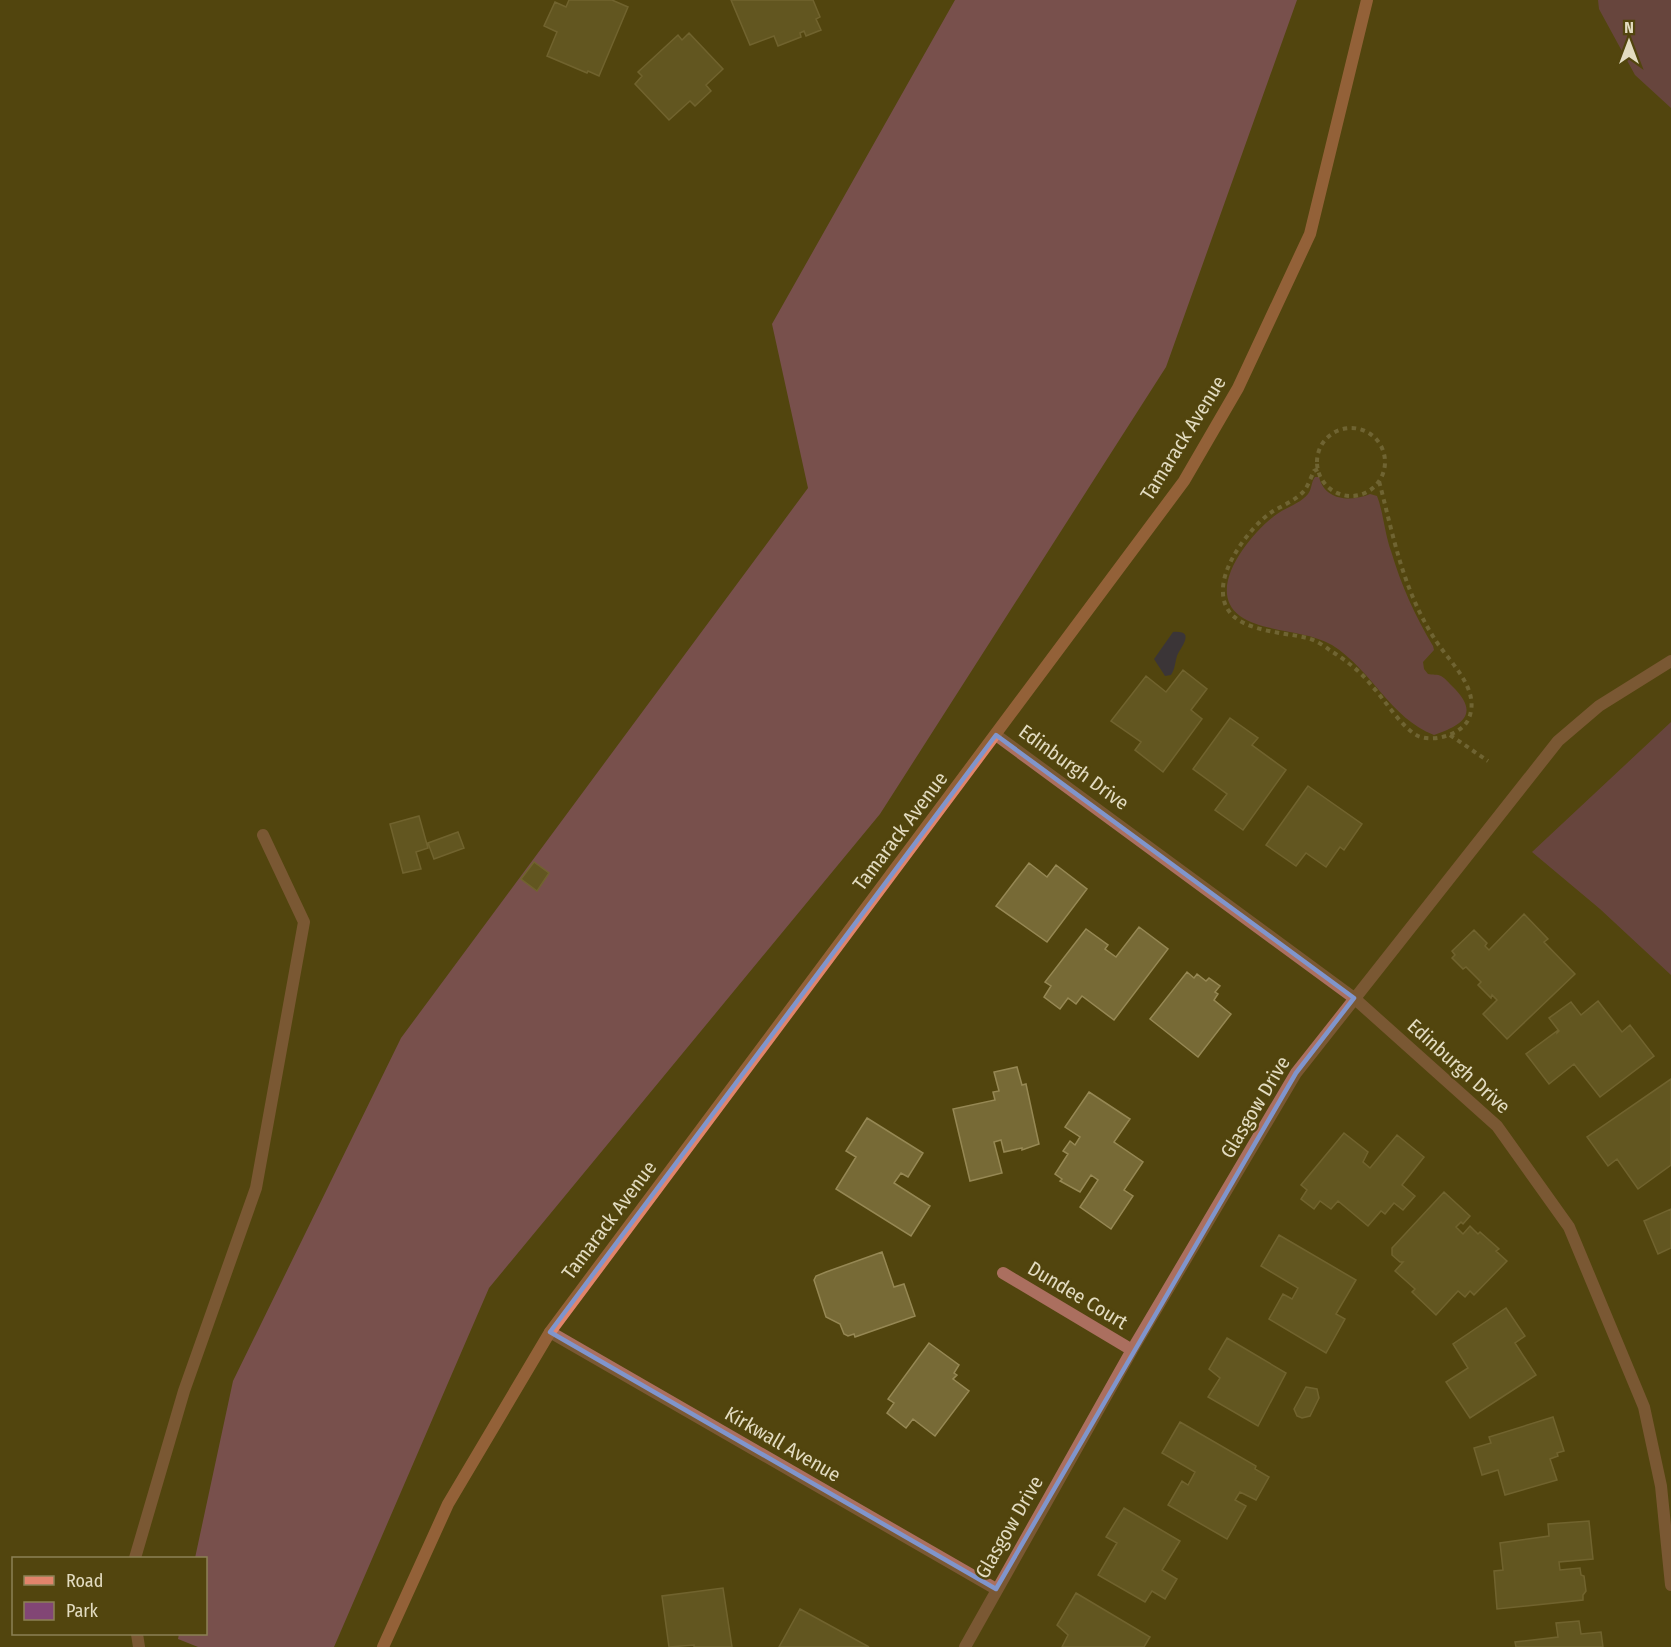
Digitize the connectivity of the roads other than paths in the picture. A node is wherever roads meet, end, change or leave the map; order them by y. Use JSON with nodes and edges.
{"nodes":[{"id":1,"x":1367,"y":0,"type":"edge"},
{"id":2,"x":1671,"y":661,"type":"edge"},
{"id":3,"x":996,"y":735,"type":"junction"},
{"id":4,"x":263,"y":835,"type":"dead end"},
{"id":5,"x":1354,"y":998,"type":"junction"},
{"id":6,"x":1003,"y":1273,"type":"dead end"},
{"id":7,"x":550,"y":1332,"type":"junction"},
{"id":8,"x":1132,"y":1350,"type":"junction"},
{"id":9,"x":135,"y":1557,"type":"edge"},
{"id":10,"x":1671,"y":1585,"type":"edge"},
{"id":11,"x":996,"y":1589,"type":"junction"},
{"id":12,"x":383,"y":1647,"type":"edge"},
{"id":13,"x":964,"y":1647,"type":"edge"}],
"edges":[{"from":1,"to":3,"type":"main road","name":"Tamarack Avenue"},
{"from":2,"to":5,"type":"street","name":"Glasgow Drive"},
{"from":3,"to":5,"type":"street","name":"Edinburgh Drive"},
{"from":3,"to":7,"type":"main road","name":"Tamarack Avenue"},
{"from":4,"to":9,"type":"street"},
{"from":5,"to":8,"type":"street","name":"Glasgow Drive"},
{"from":5,"to":10,"type":"street","name":"Edinburgh Drive"},
{"from":6,"to":8,"type":"street","name":"Dundee Court"},
{"from":7,"to":11,"type":"street","name":"Kirkwall Avenue"},
{"from":7,"to":12,"type":"main road","name":"Tamarack Avenue"},
{"from":8,"to":11,"type":"street","name":"Glasgow Drive"},
{"from":11,"to":13,"type":"street","name":"Glasgow Drive"}]}
